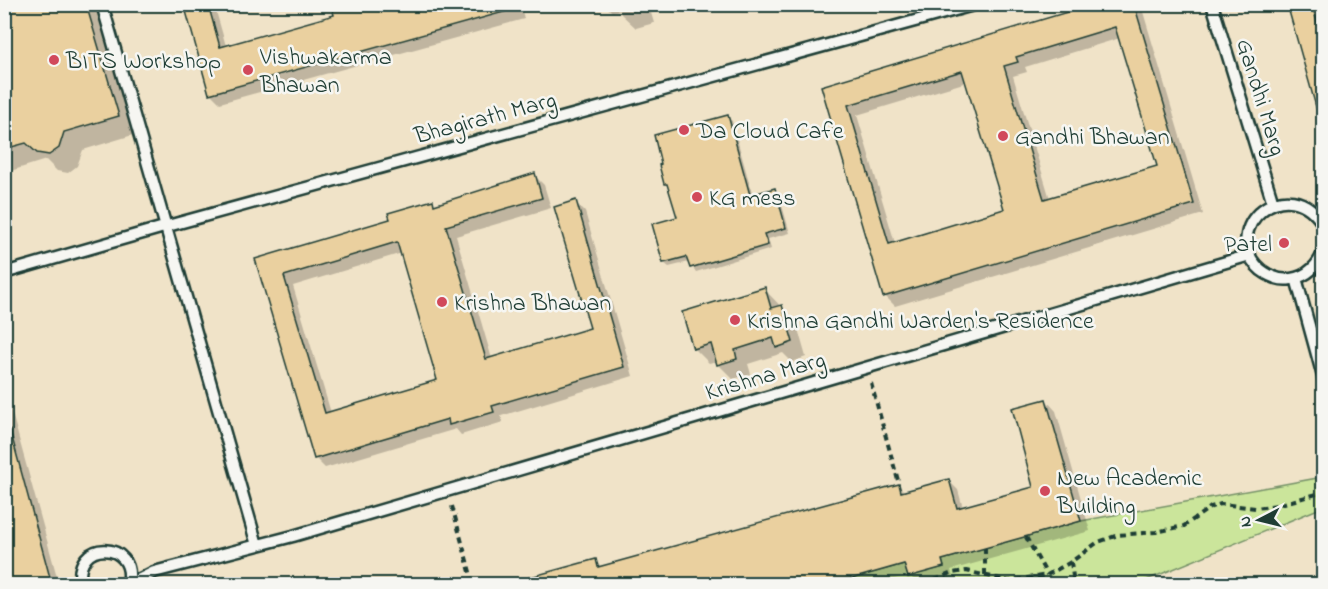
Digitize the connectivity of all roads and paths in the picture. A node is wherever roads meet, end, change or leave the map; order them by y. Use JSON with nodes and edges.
{"nodes":[{"id":1,"x":102,"y":4,"type":"edge"},
{"id":2,"x":977,"y":4,"type":"edge"},
{"id":3,"x":1212,"y":4,"type":"edge"},
{"id":4,"x":1273,"y":202,"type":"junction"},
{"id":5,"x":1323,"y":226,"type":"edge"},
{"id":6,"x":164,"y":227,"type":"junction"},
{"id":7,"x":1323,"y":250,"type":"edge"},
{"id":8,"x":1250,"y":255,"type":"junction"},
{"id":9,"x":4,"y":273,"type":"edge"},
{"id":10,"x":1296,"y":278,"type":"junction"},
{"id":11,"x":867,"y":368,"type":"junction"},
{"id":12,"x":1323,"y":380,"type":"edge"},
{"id":13,"x":899,"y":484,"type":"dead end"},
{"id":14,"x":448,"y":490,"type":"junction"},
{"id":15,"x":1323,"y":492,"type":"edge"},
{"id":16,"x":1026,"y":537,"type":"dead end"},
{"id":17,"x":257,"y":545,"type":"junction"},
{"id":18,"x":985,"y":548,"type":"dead end"},
{"id":19,"x":1071,"y":562,"type":"junction"},
{"id":20,"x":985,"y":575,"type":"junction"},
{"id":21,"x":1047,"y":575,"type":"junction"},
{"id":22,"x":1003,"y":582,"type":"edge"},
{"id":23,"x":473,"y":584,"type":"edge"},
{"id":24,"x":81,"y":585,"type":"edge"},
{"id":25,"x":129,"y":585,"type":"edge"},
{"id":26,"x":925,"y":585,"type":"edge"},
{"id":27,"x":1074,"y":585,"type":"edge"}],
"edges":[{"from":1,"to":6,"type":"lane"},
{"from":2,"to":6,"type":"lane","name":"Bhagirath Marg"},
{"from":3,"to":4,"type":"lane","name":"Gandhi Marg"},
{"from":4,"to":5,"type":"lane"},
{"from":4,"to":8,"type":"lane"},
{"from":6,"to":9,"type":"lane","name":"Bhagirath Marg"},
{"from":6,"to":17,"type":"lane"},
{"from":7,"to":10,"type":"lane"},
{"from":8,"to":10,"type":"lane"},
{"from":8,"to":11,"type":"lane","name":"Krishna Marg"},
{"from":10,"to":12,"type":"lane"},
{"from":11,"to":13,"type":"path"},
{"from":11,"to":14,"type":"lane","name":"Krishna Marg"},
{"from":14,"to":17,"type":"lane","name":"Krishna Marg"},
{"from":14,"to":23,"type":"path"},
{"from":15,"to":19,"type":"path"},
{"from":16,"to":21,"type":"path"},
{"from":17,"to":25,"type":"lane","name":"Krishna Marg"},
{"from":18,"to":20,"type":"path"},
{"from":19,"to":21,"type":"path"},
{"from":19,"to":27,"type":"path"},
{"from":20,"to":22,"type":"path"},
{"from":20,"to":26,"type":"path"},
{"from":21,"to":22,"type":"path"},
{"from":24,"to":25,"type":"lane"}]}
